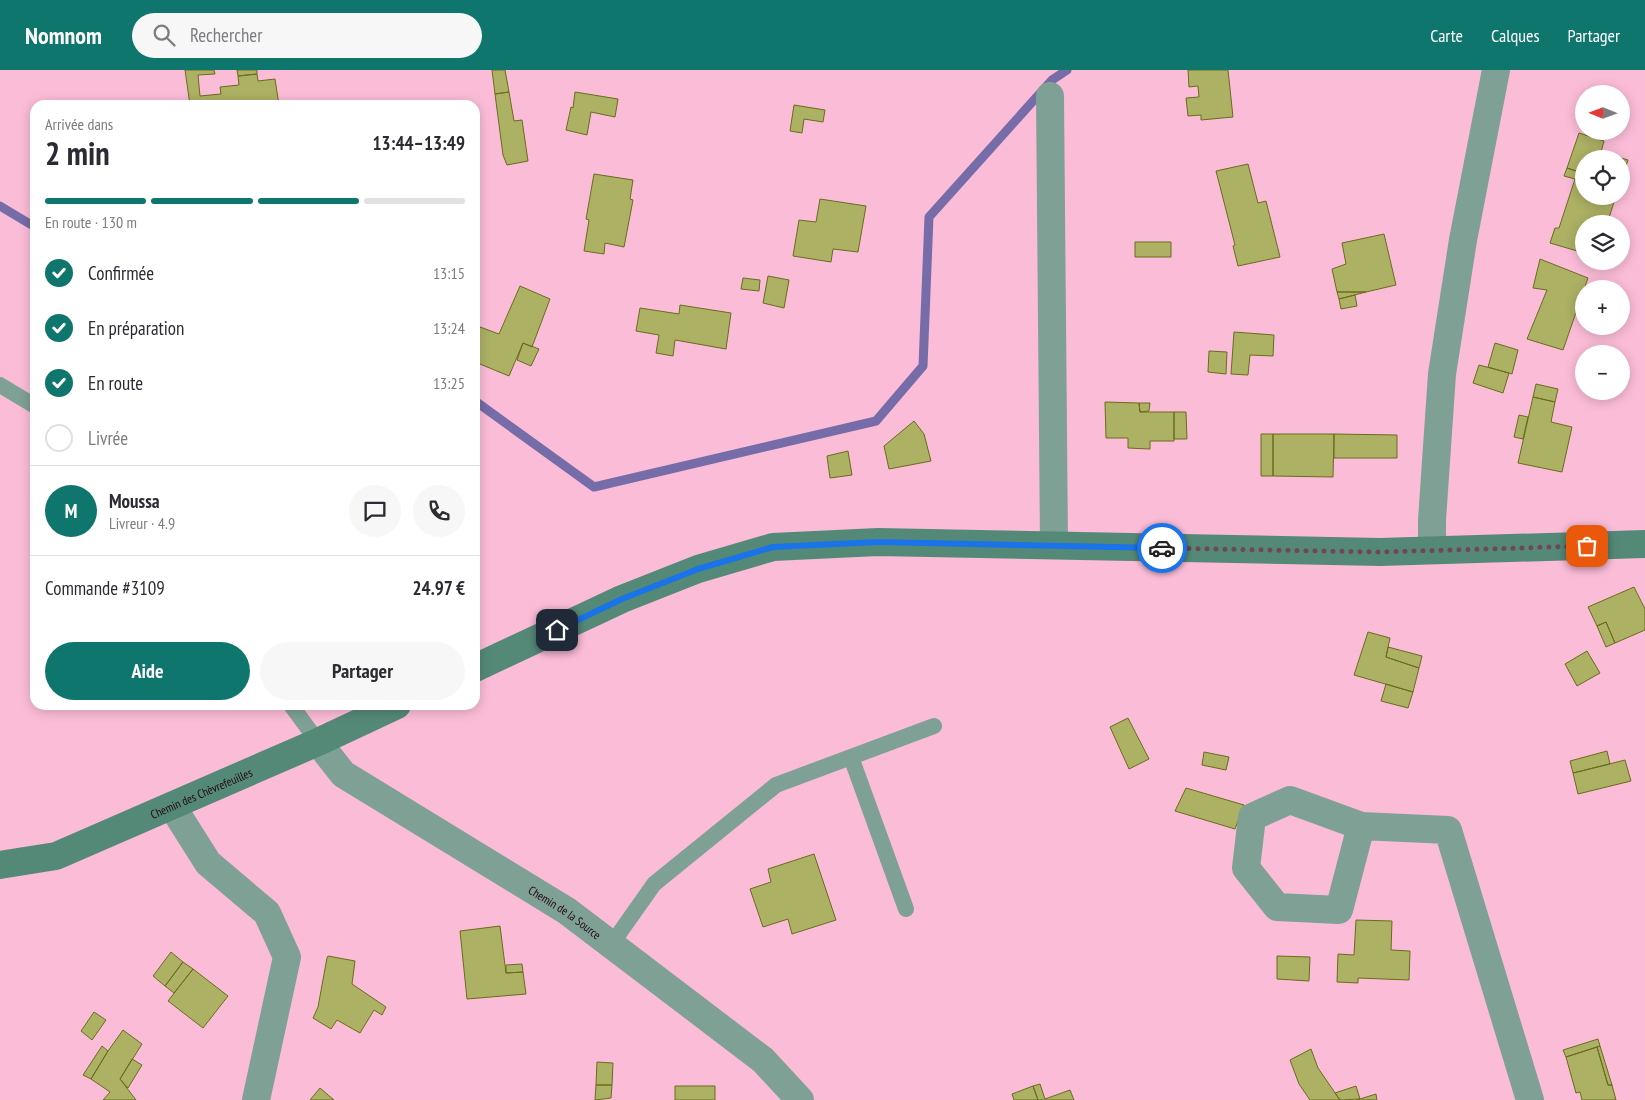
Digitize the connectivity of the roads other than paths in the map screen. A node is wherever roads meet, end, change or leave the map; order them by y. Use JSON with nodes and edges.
{"nodes":[{"id":1,"x":1496,"y":70,"type":"edge"},
{"id":2,"x":1050,"y":96,"type":"dead end"},
{"id":3,"x":0,"y":385,"type":"edge"},
{"id":4,"x":30,"y":403,"type":"edge"},
{"id":5,"x":1645,"y":544,"type":"edge"},
{"id":6,"x":1054,"y":545,"type":"junction"},
{"id":7,"x":1432,"y":550,"type":"junction"},
{"id":8,"x":480,"y":666,"type":"edge"},
{"id":9,"x":295,"y":710,"type":"edge"},
{"id":10,"x":385,"y":710,"type":"edge"},
{"id":11,"x":934,"y":726,"type":"dead end"},
{"id":12,"x":318,"y":742,"type":"junction"},
{"id":13,"x":851,"y":757,"type":"junction"},
{"id":14,"x":172,"y":806,"type":"junction"},
{"id":15,"x":1361,"y":826,"type":"junction"},
{"id":16,"x":0,"y":865,"type":"edge"},
{"id":17,"x":906,"y":909,"type":"dead end"},
{"id":18,"x":612,"y":945,"type":"junction"},
{"id":19,"x":256,"y":1100,"type":"edge"},
{"id":20,"x":800,"y":1100,"type":"edge"},
{"id":21,"x":1530,"y":1100,"type":"edge"}],
"edges":[{"from":1,"to":7,"type":"street"},
{"from":2,"to":6,"type":"street"},
{"from":3,"to":4,"type":"lane"},
{"from":5,"to":7,"type":"street"},
{"from":6,"to":7,"type":"street"},
{"from":6,"to":8,"type":"street"},
{"from":9,"to":12,"type":"lane"},
{"from":10,"to":12,"type":"street","name":"Chemin des Chèvrefeuilles"},
{"from":11,"to":13,"type":"lane"},
{"from":12,"to":14,"type":"street","name":"Chemin des Chèvrefeuilles"},
{"from":12,"to":18,"type":"street","name":"Chemin de la Source"},
{"from":13,"to":17,"type":"lane"},
{"from":13,"to":18,"type":"lane"},
{"from":14,"to":16,"type":"street","name":"Chemin des Chèvrefeuilles"},
{"from":14,"to":19,"type":"street"},
{"from":15,"to":15,"type":"street"},
{"from":15,"to":21,"type":"street"},
{"from":18,"to":20,"type":"street","name":"Chemin de la Source"}]}
